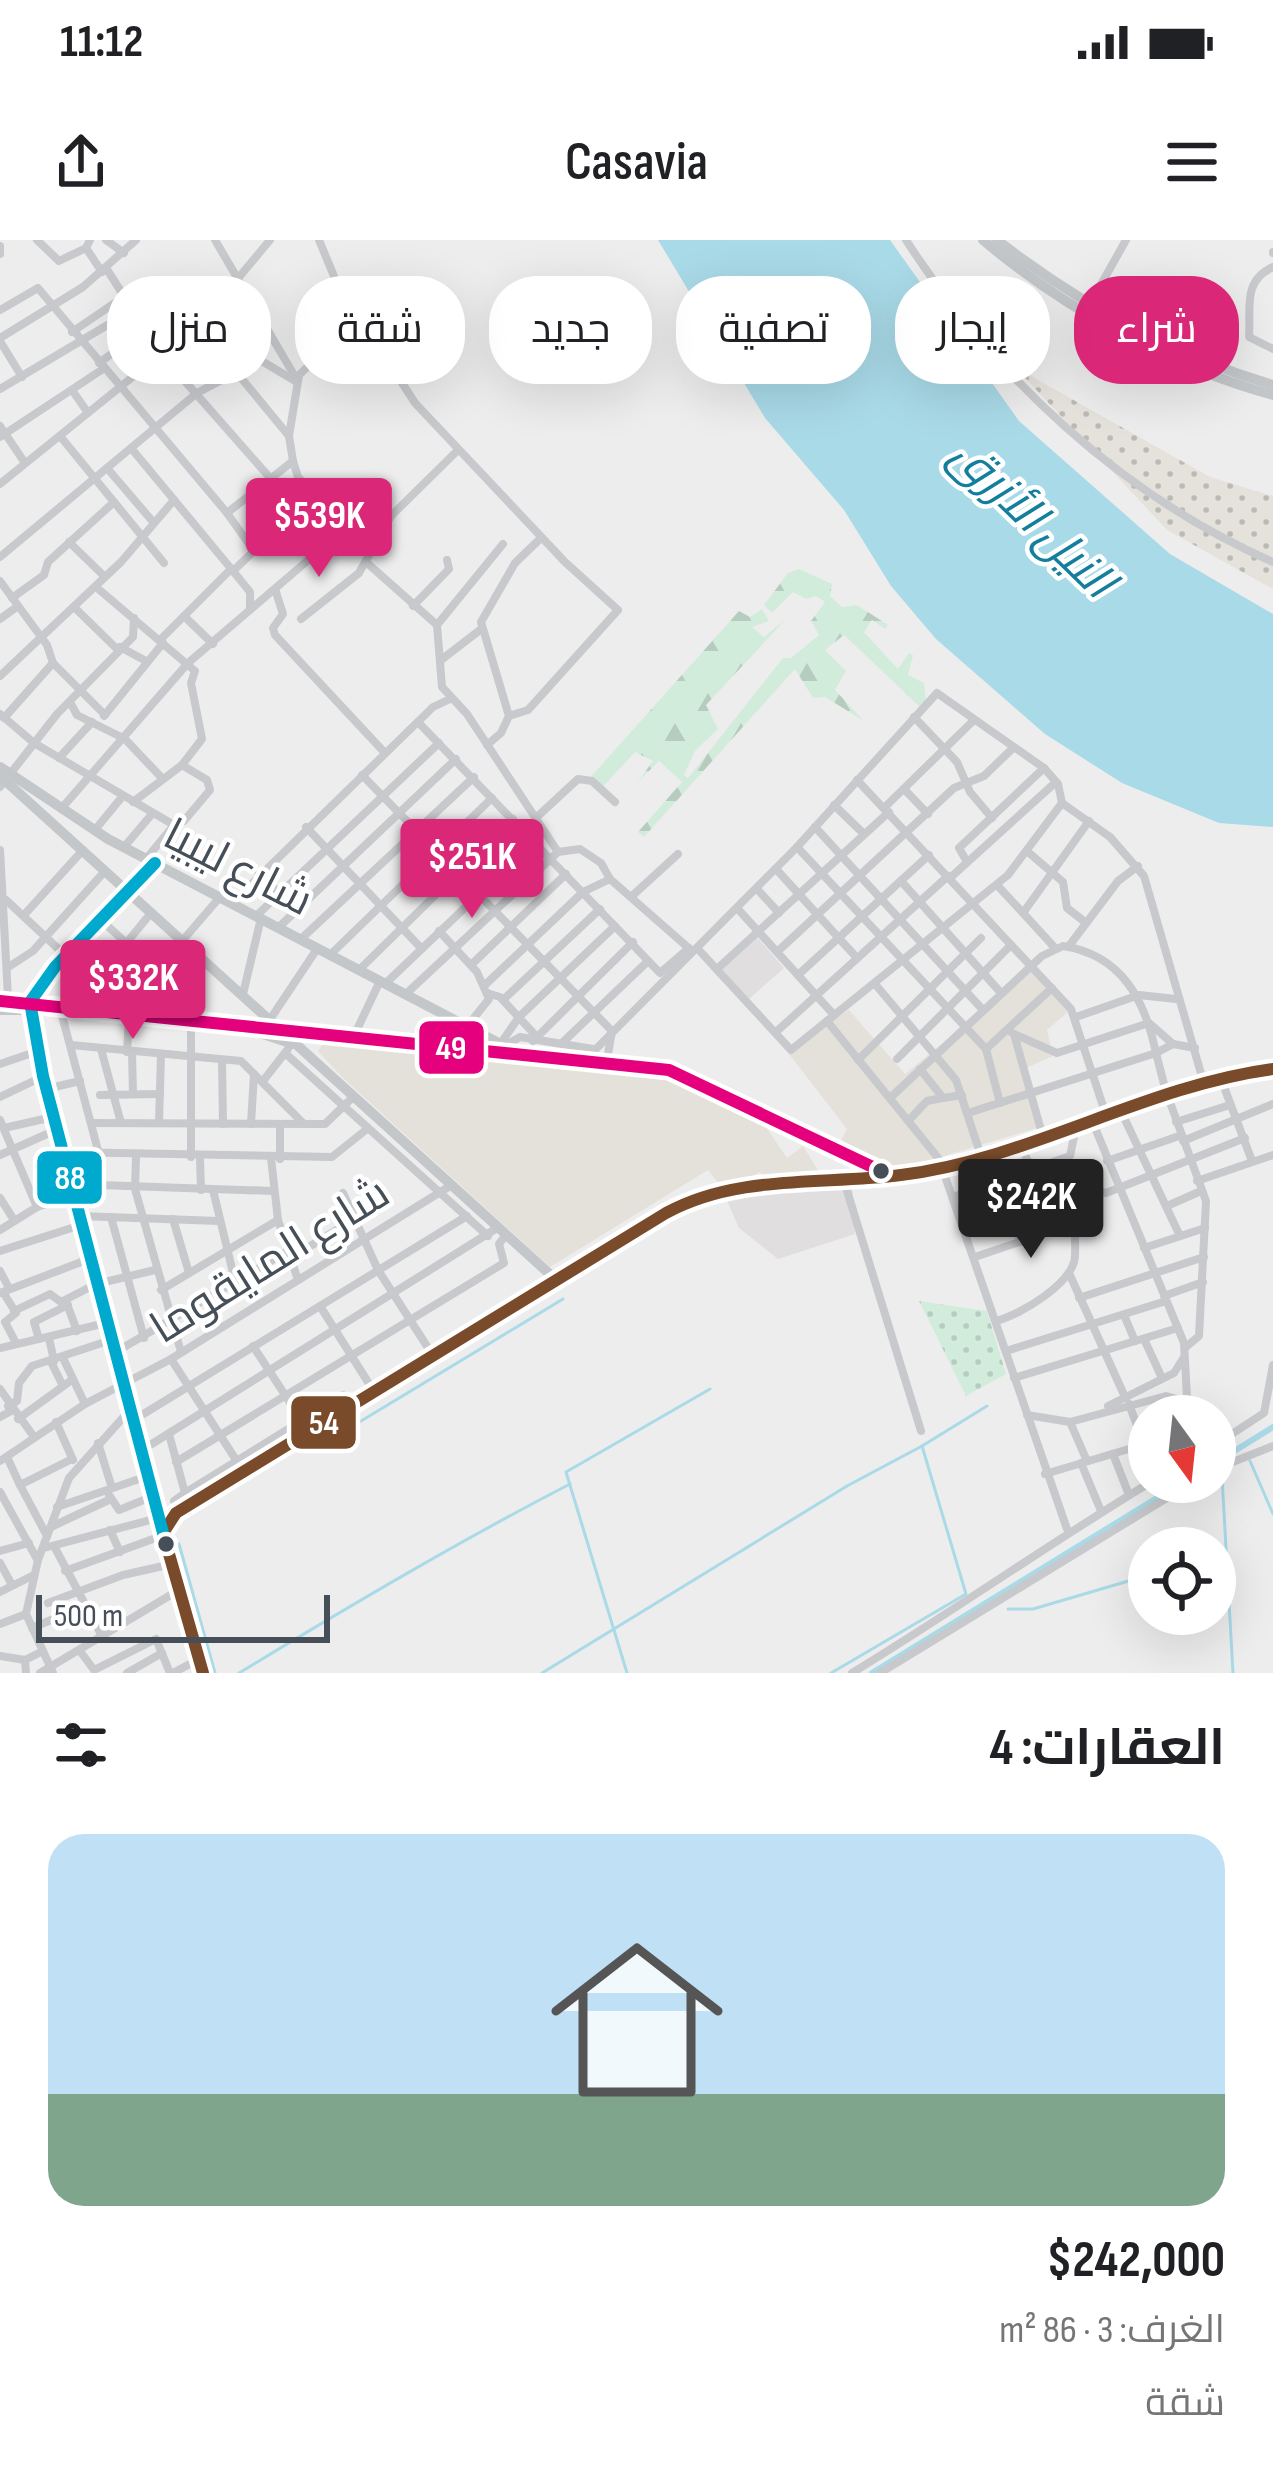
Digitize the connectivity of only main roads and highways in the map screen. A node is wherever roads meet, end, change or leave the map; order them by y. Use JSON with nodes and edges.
{"nodes":[{"id":1,"x":983,"y":240,"type":"edge"},
{"id":2,"x":997,"y":240,"type":"edge"},
{"id":3,"x":1052,"y":286,"type":"junction"},
{"id":4,"x":1273,"y":385,"type":"edge"},
{"id":5,"x":1273,"y":395,"type":"edge"},
{"id":6,"x":4,"y":777,"type":"edge"},
{"id":7,"x":2,"y":1001,"type":"edge"},
{"id":8,"x":31,"y":1004,"type":"junction"},
{"id":9,"x":130,"y":1015,"type":"junction"},
{"id":10,"x":277,"y":1032,"type":"junction"},
{"id":11,"x":338,"y":1035,"type":"junction"},
{"id":12,"x":507,"y":1046,"type":"junction"},
{"id":13,"x":1273,"y":1066,"type":"edge"},
{"id":14,"x":327,"y":1073,"type":"junction"},
{"id":15,"x":1166,"y":1091,"type":"junction"},
{"id":16,"x":1017,"y":1140,"type":"junction"},
{"id":17,"x":833,"y":1152,"type":"junction"},
{"id":18,"x":941,"y":1164,"type":"junction"},
{"id":19,"x":841,"y":1179,"type":"junction"}],
"edges":[{"from":1,"to":3,"type":"main road"},
{"from":2,"to":3,"type":"main road"},
{"from":3,"to":4,"type":"main road"},
{"from":3,"to":5,"type":"main road"},
{"from":6,"to":10,"type":"main road","name":"شارع ليبيا"},
{"from":6,"to":12,"type":"main road","name":"شارع ليبيا"},
{"from":7,"to":8,"type":"main road"},
{"from":8,"to":9,"type":"main road"},
{"from":8,"to":9,"type":"main road"},
{"from":9,"to":10,"type":"main road"},
{"from":9,"to":10,"type":"main road"},
{"from":10,"to":11,"type":"main road"},
{"from":10,"to":14,"type":"main road","name":"شارع ليبيا"},
{"from":11,"to":12,"type":"main road"},
{"from":11,"to":14,"type":"main road"},
{"from":12,"to":17,"type":"main road"},
{"from":13,"to":15,"type":"main road"},
{"from":13,"to":15,"type":"main road"},
{"from":14,"to":19,"type":"main road","name":"شارع ليبيا"},
{"from":15,"to":16,"type":"main road"},
{"from":15,"to":16,"type":"main road"},
{"from":16,"to":18,"type":"main road"},
{"from":16,"to":18,"type":"main road"},
{"from":17,"to":18,"type":"main road"},
{"from":17,"to":19,"type":"main road"},
{"from":18,"to":19,"type":"main road"}]}
